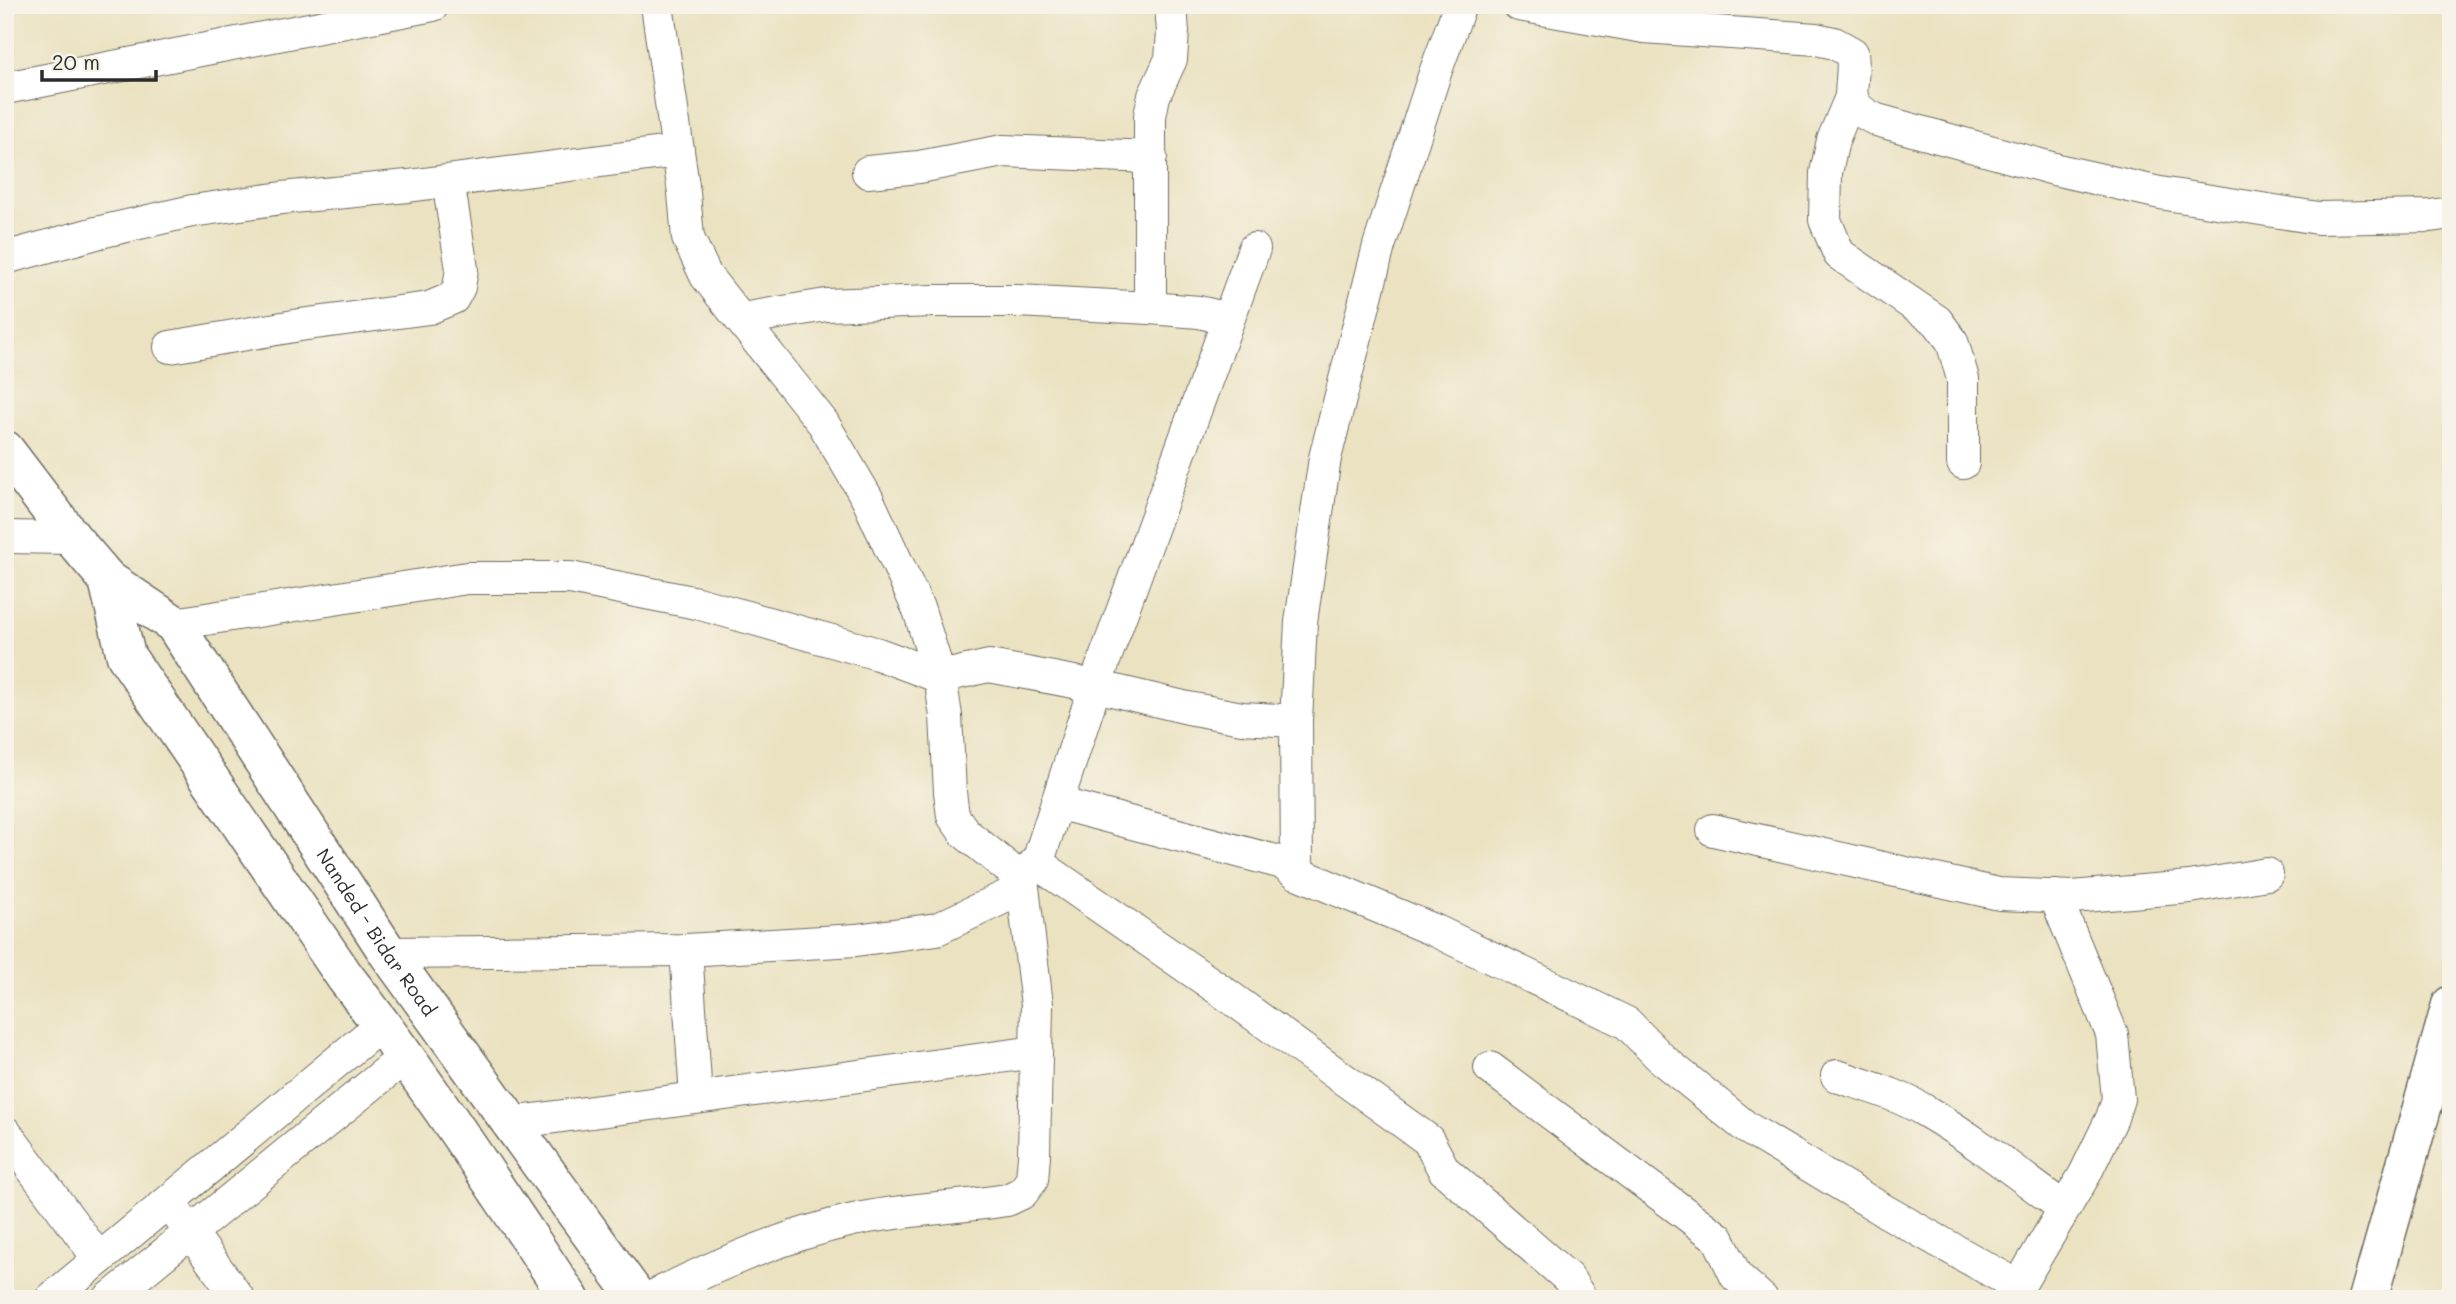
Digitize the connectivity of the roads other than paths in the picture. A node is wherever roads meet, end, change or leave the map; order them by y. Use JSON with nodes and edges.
{"nodes":[{"id":1,"x":433,"y":5,"type":"edge"},
{"id":2,"x":657,"y":5,"type":"edge"},
{"id":3,"x":1171,"y":5,"type":"edge"},
{"id":4,"x":1460,"y":5,"type":"edge"},
{"id":5,"x":1519,"y":5,"type":"edge"},
{"id":6,"x":5,"y":88,"type":"edge"},
{"id":7,"x":1851,"y":96,"type":"junction"},
{"id":8,"x":678,"y":150,"type":"junction"},
{"id":9,"x":1151,"y":157,"type":"junction"},
{"id":10,"x":868,"y":172,"type":"dead end"},
{"id":11,"x":448,"y":181,"type":"junction"},
{"id":12,"x":2451,"y":213,"type":"edge"},
{"id":13,"x":1254,"y":248,"type":"dead end"},
{"id":14,"x":5,"y":258,"type":"edge"},
{"id":15,"x":1150,"y":308,"type":"junction"},
{"id":16,"x":742,"y":320,"type":"junction"},
{"id":17,"x":1228,"y":320,"type":"junction"},
{"id":18,"x":170,"y":346,"type":"dead end"},
{"id":19,"x":5,"y":450,"type":"edge"},
{"id":20,"x":1962,"y":463,"type":"dead end"},
{"id":21,"x":5,"y":537,"type":"edge"},
{"id":22,"x":72,"y":538,"type":"junction"},
{"id":23,"x":108,"y":580,"type":"junction"},
{"id":24,"x":174,"y":624,"type":"junction"},
{"id":25,"x":940,"y":677,"type":"junction"},
{"id":26,"x":1096,"y":686,"type":"junction"},
{"id":27,"x":1296,"y":722,"type":"junction"},
{"id":28,"x":1057,"y":803,"type":"junction"},
{"id":29,"x":1713,"y":830,"type":"dead end"},
{"id":30,"x":1030,"y":871,"type":"junction"},
{"id":31,"x":1297,"y":873,"type":"junction"},
{"id":32,"x":2267,"y":873,"type":"dead end"},
{"id":33,"x":2056,"y":896,"type":"junction"},
{"id":34,"x":686,"y":950,"type":"junction"},
{"id":35,"x":388,"y":953,"type":"junction"},
{"id":36,"x":2451,"y":1005,"type":"edge"},
{"id":37,"x":382,"y":1024,"type":"junction"},
{"id":38,"x":1036,"y":1052,"type":"junction"},
{"id":39,"x":405,"y":1057,"type":"junction"},
{"id":40,"x":1490,"y":1068,"type":"dead end"},
{"id":41,"x":1837,"y":1076,"type":"dead end"},
{"id":42,"x":696,"y":1097,"type":"junction"},
{"id":43,"x":511,"y":1124,"type":"junction"},
{"id":44,"x":5,"y":1132,"type":"edge"},
{"id":45,"x":168,"y":1201,"type":"junction"},
{"id":46,"x":2064,"y":1208,"type":"junction"},
{"id":47,"x":189,"y":1231,"type":"junction"},
{"id":48,"x":99,"y":1259,"type":"junction"},
{"id":49,"x":2015,"y":1292,"type":"edge"},
{"id":50,"x":51,"y":1299,"type":"edge"},
{"id":51,"x":109,"y":1299,"type":"edge"},
{"id":52,"x":239,"y":1299,"type":"edge"},
{"id":53,"x":570,"y":1299,"type":"edge"},
{"id":54,"x":638,"y":1299,"type":"edge"},
{"id":55,"x":648,"y":1299,"type":"edge"},
{"id":56,"x":1581,"y":1299,"type":"edge"},
{"id":57,"x":1762,"y":1299,"type":"edge"},
{"id":58,"x":2368,"y":1299,"type":"edge"}],
"edges":[{"from":1,"to":6,"type":"street"},
{"from":2,"to":8,"type":"street"},
{"from":3,"to":9,"type":"street"},
{"from":4,"to":27,"type":"street"},
{"from":5,"to":7,"type":"street"},
{"from":7,"to":12,"type":"street"},
{"from":7,"to":20,"type":"street"},
{"from":8,"to":11,"type":"street"},
{"from":8,"to":16,"type":"street"},
{"from":9,"to":10,"type":"street"},
{"from":9,"to":15,"type":"street"},
{"from":11,"to":14,"type":"street"},
{"from":11,"to":18,"type":"street"},
{"from":13,"to":17,"type":"street"},
{"from":15,"to":16,"type":"street"},
{"from":15,"to":17,"type":"street"},
{"from":16,"to":25,"type":"street"},
{"from":17,"to":26,"type":"street"},
{"from":19,"to":22,"type":"main road","name":"Nanded - Bidar Road"},
{"from":21,"to":22,"type":"street"},
{"from":22,"to":23,"type":"main road","name":"Nanded - Bidar Road"},
{"from":23,"to":24,"type":"main road","name":"Nanded - Bidar Road"},
{"from":23,"to":37,"type":"main road","name":"Nanded - Bidar Road"},
{"from":24,"to":25,"type":"street"},
{"from":24,"to":35,"type":"main road","name":"Nanded - Bidar Road"},
{"from":25,"to":26,"type":"street"},
{"from":25,"to":30,"type":"street"},
{"from":26,"to":27,"type":"street"},
{"from":26,"to":28,"type":"street"},
{"from":27,"to":31,"type":"street"},
{"from":28,"to":30,"type":"street"},
{"from":28,"to":31,"type":"street"},
{"from":29,"to":33,"type":"street"},
{"from":30,"to":34,"type":"street"},
{"from":30,"to":38,"type":"street"},
{"from":30,"to":56,"type":"street"},
{"from":31,"to":49,"type":"street"},
{"from":32,"to":33,"type":"street"},
{"from":33,"to":46,"type":"street"},
{"from":34,"to":35,"type":"street"},
{"from":34,"to":42,"type":"street"},
{"from":35,"to":43,"type":"main road","name":"Nanded - Bidar Road"},
{"from":36,"to":58,"type":"main road"},
{"from":37,"to":39,"type":"main road","name":"Nanded - Bidar Road"},
{"from":37,"to":45,"type":"street"},
{"from":38,"to":42,"type":"street"},
{"from":38,"to":55,"type":"street"},
{"from":39,"to":47,"type":"street"},
{"from":39,"to":53,"type":"main road","name":"Nanded - Bidar Road"},
{"from":40,"to":57,"type":"street"},
{"from":41,"to":46,"type":"street"},
{"from":42,"to":43,"type":"street"},
{"from":43,"to":54,"type":"main road","name":"Nanded - Bidar Road"},
{"from":44,"to":48,"type":"street"},
{"from":45,"to":47,"type":"street"},
{"from":45,"to":48,"type":"street"},
{"from":46,"to":49,"type":"street"},
{"from":47,"to":51,"type":"street"},
{"from":47,"to":52,"type":"street"},
{"from":48,"to":50,"type":"street"}]}
